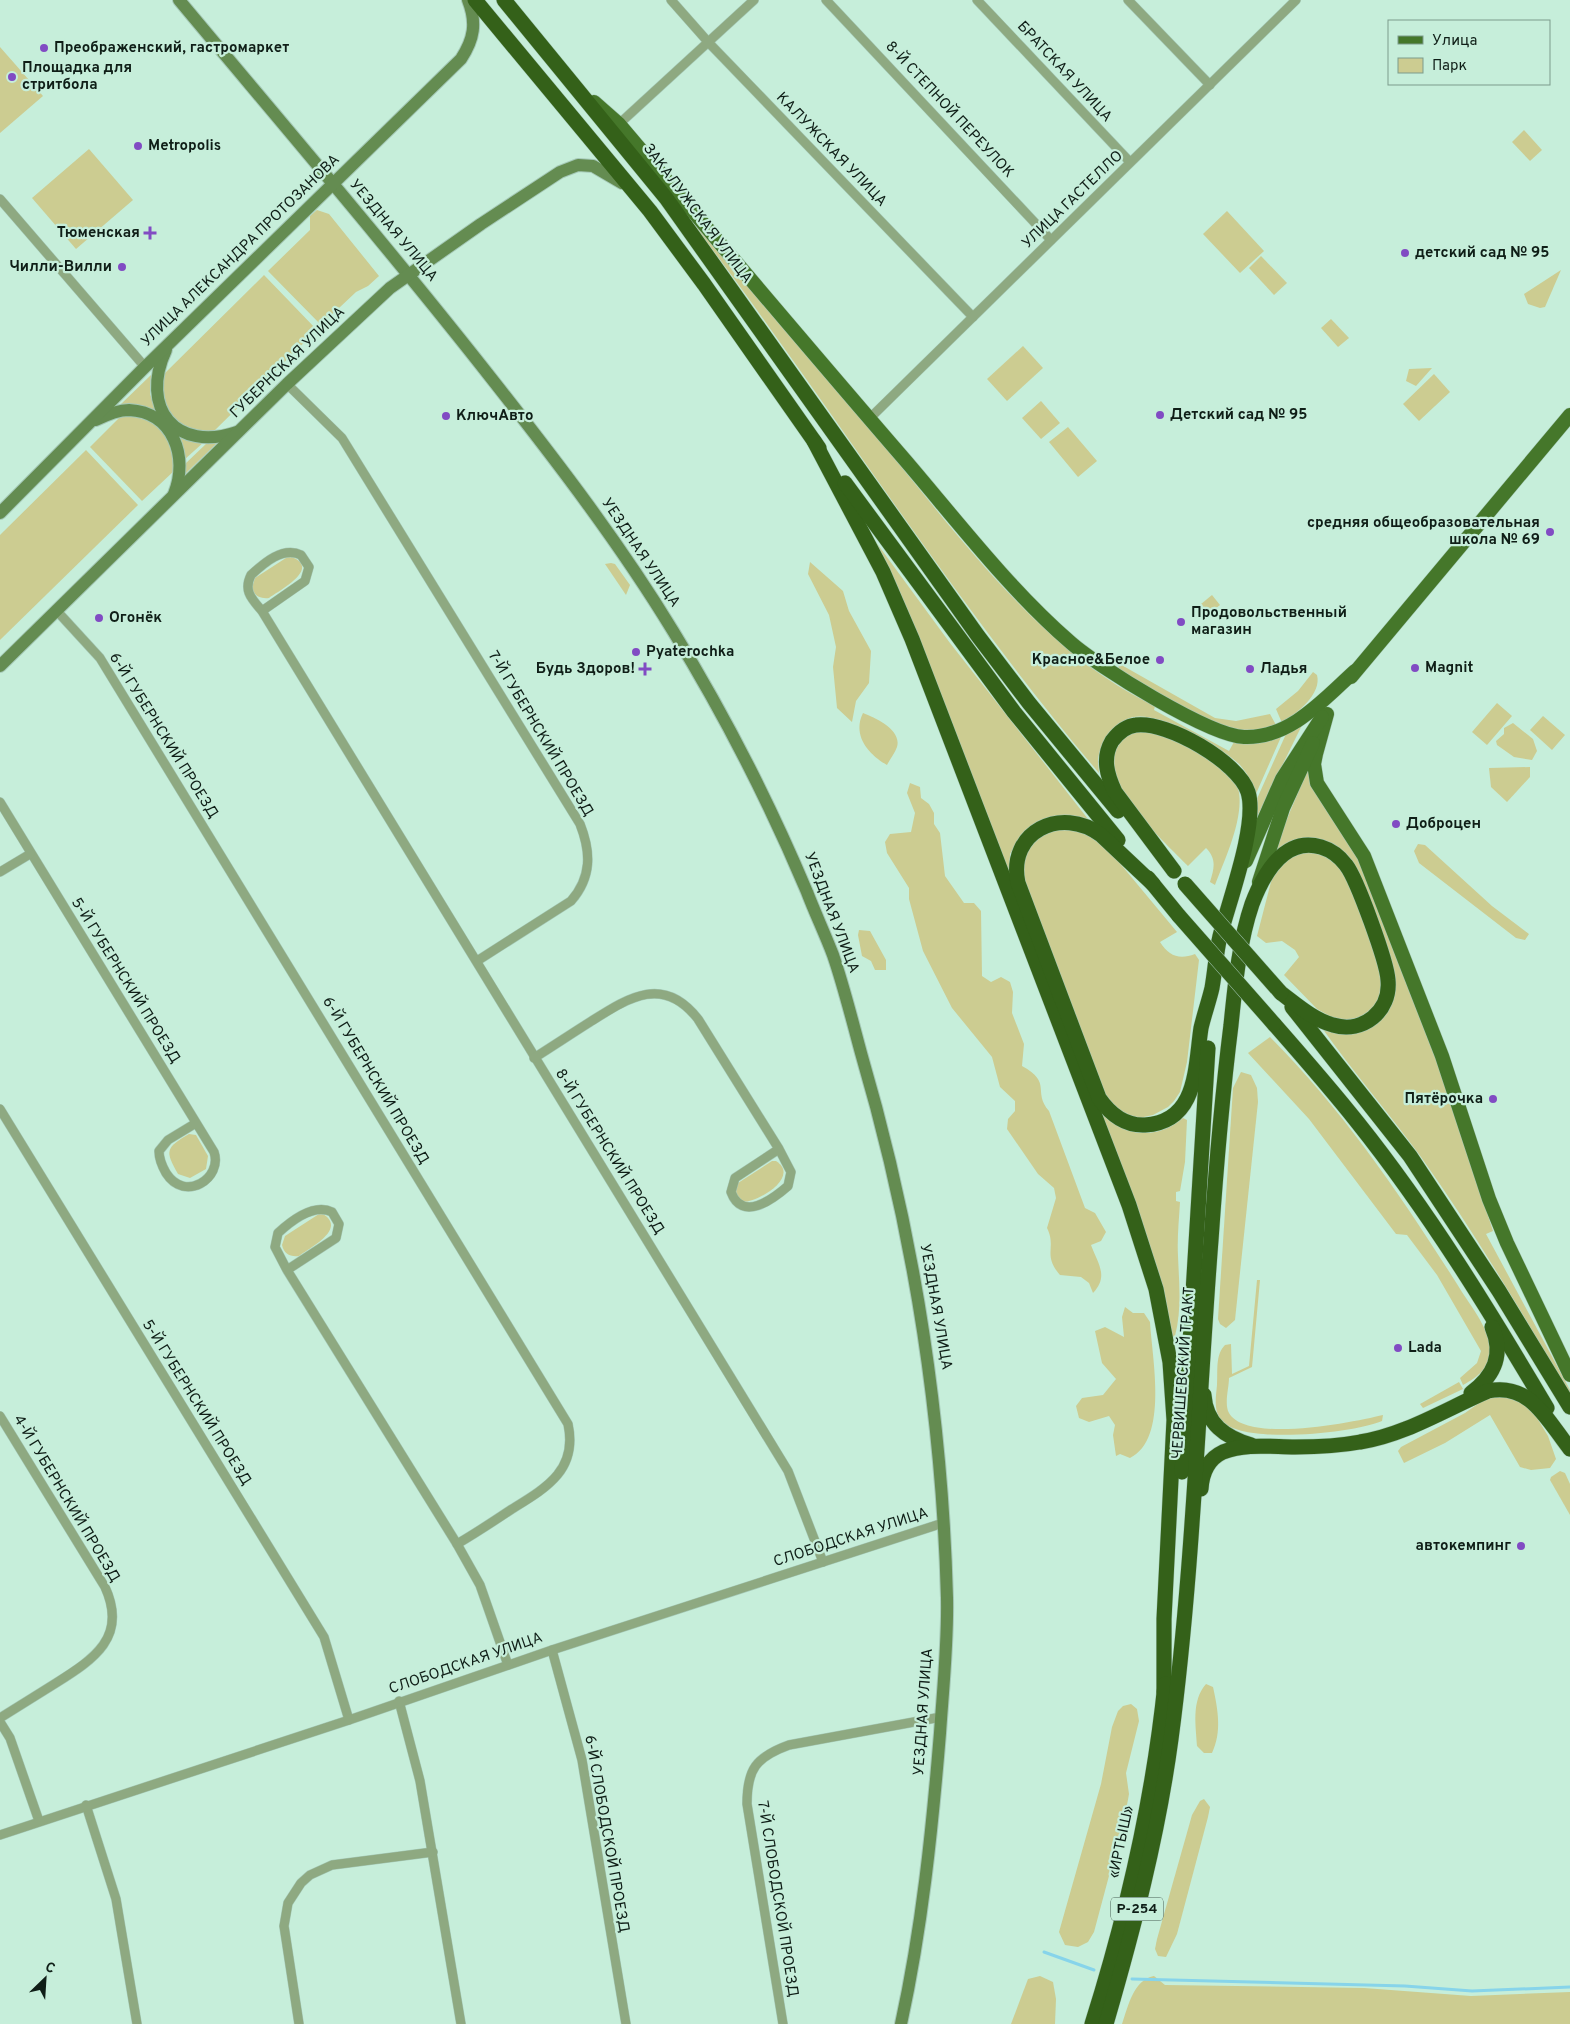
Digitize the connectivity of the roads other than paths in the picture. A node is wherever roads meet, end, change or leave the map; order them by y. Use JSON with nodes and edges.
{"nodes":[{"id":1,"x":179,"y":0,"type":"edge"},
{"id":2,"x":468,"y":0,"type":"edge"},
{"id":3,"x":475,"y":0,"type":"edge"},
{"id":4,"x":504,"y":0,"type":"edge"},
{"id":5,"x":671,"y":0,"type":"edge"},
{"id":6,"x":754,"y":0,"type":"edge"},
{"id":7,"x":826,"y":0,"type":"edge"},
{"id":8,"x":977,"y":0,"type":"edge"},
{"id":9,"x":1128,"y":0,"type":"edge"},
{"id":10,"x":1291,"y":2,"type":"edge"},
{"id":11,"x":709,"y":43,"type":"junction"},
{"id":12,"x":573,"y":85,"type":"junction"},
{"id":13,"x":1210,"y":85,"type":"junction"},
{"id":14,"x":619,"y":124,"type":"junction"},
{"id":15,"x":1130,"y":162,"type":"junction"},
{"id":16,"x":333,"y":184,"type":"junction"},
{"id":17,"x":636,"y":194,"type":"junction"},
{"id":18,"x":0,"y":198,"type":"edge"},
{"id":19,"x":1051,"y":240,"type":"junction"},
{"id":20,"x":409,"y":274,"type":"junction"},
{"id":21,"x":973,"y":317,"type":"junction"},
{"id":22,"x":170,"y":344,"type":"junction"},
{"id":23,"x":145,"y":367,"type":"junction"},
{"id":24,"x":287,"y":384,"type":"junction"},
{"id":25,"x":1570,"y":414,"type":"edge"},
{"id":26,"x":869,"y":419,"type":"junction"},
{"id":27,"x":91,"y":422,"type":"junction"},
{"id":28,"x":241,"y":430,"type":"junction"},
{"id":29,"x":814,"y":441,"type":"junction"},
{"id":30,"x":172,"y":498,"type":"junction"},
{"id":31,"x":0,"y":513,"type":"edge"},
{"id":32,"x":56,"y":610,"type":"junction"},
{"id":33,"x":262,"y":611,"type":"junction"},
{"id":34,"x":0,"y":666,"type":"edge"},
{"id":35,"x":1355,"y":670,"type":"junction"},
{"id":36,"x":1330,"y":708,"type":"junction"},
{"id":37,"x":0,"y":802,"type":"edge"},
{"id":38,"x":30,"y":854,"type":"junction"},
{"id":39,"x":1174,"y":871,"type":"junction"},
{"id":40,"x":0,"y":872,"type":"edge"},
{"id":41,"x":1153,"y":884,"type":"junction"},
{"id":42,"x":1229,"y":904,"type":"junction"},
{"id":43,"x":1252,"y":906,"type":"junction"},
{"id":44,"x":477,"y":961,"type":"junction"},
{"id":45,"x":1212,"y":987,"type":"junction"},
{"id":46,"x":1281,"y":993,"type":"junction"},
{"id":47,"x":534,"y":1058,"type":"junction"},
{"id":48,"x":0,"y":1109,"type":"edge"},
{"id":49,"x":196,"y":1123,"type":"junction"},
{"id":50,"x":779,"y":1149,"type":"junction"},
{"id":51,"x":287,"y":1270,"type":"junction"},
{"id":52,"x":1482,"y":1300,"type":"junction"},
{"id":53,"x":1202,"y":1361,"type":"junction"},
{"id":54,"x":1570,"y":1375,"type":"edge"},
{"id":55,"x":1453,"y":1406,"type":"junction"},
{"id":56,"x":1570,"y":1407,"type":"edge"},
{"id":57,"x":0,"y":1416,"type":"edge"},
{"id":58,"x":1257,"y":1446,"type":"junction"},
{"id":59,"x":1570,"y":1449,"type":"edge"},
{"id":60,"x":943,"y":1523,"type":"junction"},
{"id":61,"x":457,"y":1544,"type":"junction"},
{"id":62,"x":823,"y":1562,"type":"junction"},
{"id":63,"x":552,"y":1650,"type":"junction"},
{"id":64,"x":508,"y":1665,"type":"junction"},
{"id":65,"x":1164,"y":1692,"type":"junction"},
{"id":66,"x":399,"y":1701,"type":"junction"},
{"id":67,"x":941,"y":1717,"type":"junction"},
{"id":68,"x":0,"y":1718,"type":"edge"},
{"id":69,"x":349,"y":1720,"type":"junction"},
{"id":70,"x":0,"y":1722,"type":"edge"},
{"id":71,"x":1171,"y":1738,"type":"junction"},
{"id":72,"x":86,"y":1805,"type":"junction"},
{"id":73,"x":38,"y":1821,"type":"junction"},
{"id":74,"x":0,"y":1835,"type":"edge"},
{"id":75,"x":433,"y":1852,"type":"junction"},
{"id":76,"x":137,"y":2024,"type":"edge"},
{"id":77,"x":300,"y":2024,"type":"edge"},
{"id":78,"x":461,"y":2024,"type":"edge"},
{"id":79,"x":626,"y":2024,"type":"edge"},
{"id":80,"x":783,"y":2024,"type":"edge"},
{"id":81,"x":901,"y":2024,"type":"edge"},
{"id":82,"x":1092,"y":2024,"type":"edge"},
{"id":83,"x":1106,"y":2024,"type":"edge"}],
"edges":[{"from":1,"to":16,"type":"street","name":"УЕЗДНАЯ УЛИЦА"},
{"from":2,"to":16,"type":"street","name":"УЛИЦА АЛЕКСАНДРА ПРОТОЗАНОВА"},
{"from":3,"to":17,"type":"highway"},
{"from":4,"to":12,"type":"highway","name":"ЗАКАЛУЖСКАЯ УЛИЦА"},
{"from":5,"to":11,"type":"street","name":"КАЛУЖСКАЯ УЛИЦА"},
{"from":6,"to":11,"type":"street"},
{"from":7,"to":19,"type":"street","name":"8-Й СТЕПНОЙ ПЕРЕУЛОК"},
{"from":8,"to":15,"type":"street","name":"БРАТСКАЯ УЛИЦА"},
{"from":9,"to":13,"type":"street"},
{"from":10,"to":13,"type":"street","name":"УЛИЦА ГАСТЕЛЛО"},
{"from":11,"to":14,"type":"street"},
{"from":11,"to":21,"type":"street","name":"КАЛУЖСКАЯ УЛИЦА"},
{"from":12,"to":14,"type":"main road"},
{"from":12,"to":39,"type":"highway","name":"ЗАКАЛУЖСКАЯ УЛИЦА"},
{"from":13,"to":15,"type":"street","name":"УЛИЦА ГАСТЕЛЛО"},
{"from":14,"to":26,"type":"main road"},
{"from":15,"to":19,"type":"street","name":"УЛИЦА ГАСТЕЛЛО"},
{"from":16,"to":20,"type":"street","name":"УЕЗДНАЯ УЛИЦА"},
{"from":16,"to":22,"type":"street","name":"УЛИЦА АЛЕКСАНДРА ПРОТОЗАНОВА"},
{"from":17,"to":20,"type":"street","name":"ГУБЕРНСКАЯ УЛИЦА"},
{"from":17,"to":29,"type":"highway"},
{"from":18,"to":23,"type":"street"},
{"from":19,"to":21,"type":"street","name":"УЛИЦА ГАСТЕЛЛО"},
{"from":20,"to":24,"type":"street","name":"ГУБЕРНСКАЯ УЛИЦА"},
{"from":20,"to":60,"type":"street","name":"УЕЗДНАЯ УЛИЦА"},
{"from":21,"to":26,"type":"street","name":"УЛИЦА ГАСТЕЛЛО"},
{"from":22,"to":23,"type":"street","name":"УЛИЦА АЛЕКСАНДРА ПРОТОЗАНОВА"},
{"from":22,"to":28,"type":"street"},
{"from":23,"to":27,"type":"street","name":"УЛИЦА АЛЕКСАНДРА ПРОТОЗАНОВА"},
{"from":24,"to":28,"type":"street","name":"ГУБЕРНСКАЯ УЛИЦА"},
{"from":24,"to":44,"type":"street","name":"7-Й ГУБЕРНСКИЙ ПРОЕЗД"},
{"from":25,"to":35,"type":"main road"},
{"from":26,"to":35,"type":"main road"},
{"from":27,"to":30,"type":"street"},
{"from":27,"to":31,"type":"street","name":"УЛИЦА АЛЕКСАНДРА ПРОТОЗАНОВА"},
{"from":28,"to":30,"type":"street","name":"ГУБЕРНСКАЯ УЛИЦА"},
{"from":29,"to":41,"type":"highway"},
{"from":29,"to":65,"type":"highway"},
{"from":30,"to":32,"type":"street","name":"ГУБЕРНСКАЯ УЛИЦА"},
{"from":32,"to":34,"type":"street","name":"ГУБЕРНСКАЯ УЛИЦА"},
{"from":32,"to":61,"type":"street","name":"6-Й ГУБЕРНСКИЙ ПРОЕЗД"},
{"from":33,"to":33,"type":"street"},
{"from":33,"to":44,"type":"street"},
{"from":35,"to":36,"type":"main road"},
{"from":36,"to":42,"type":"main road"},
{"from":36,"to":43,"type":"main road"},
{"from":36,"to":54,"type":"main road"},
{"from":37,"to":38,"type":"street","name":"5-Й ГУБЕРНСКИЙ ПРОЕЗД"},
{"from":38,"to":40,"type":"street"},
{"from":38,"to":49,"type":"street","name":"5-Й ГУБЕРНСКИЙ ПРОЕЗД"},
{"from":39,"to":42,"type":"highway"},
{"from":39,"to":46,"type":"highway","bridge":true},
{"from":41,"to":45,"type":"highway"},
{"from":41,"to":52,"type":"highway","bridge":true},
{"from":42,"to":45,"type":"highway"},
{"from":43,"to":46,"type":"highway","name":"ЧЕРВИШЕВСКИЙ ТРАКТ"},
{"from":43,"to":53,"type":"highway","name":"ЧЕРВИШЕВСКИЙ ТРАКТ"},
{"from":44,"to":47,"type":"street","name":"8-Й ГУБЕРНСКИЙ ПРОЕЗД"},
{"from":45,"to":65,"type":"highway","name":"ЧЕРВИШЕВСКИЙ ТРАКТ"},
{"from":46,"to":56,"type":"highway"},
{"from":47,"to":50,"type":"street"},
{"from":47,"to":62,"type":"street","name":"8-Й ГУБЕРНСКИЙ ПРОЕЗД"},
{"from":48,"to":69,"type":"street","name":"5-Й ГУБЕРНСКИЙ ПРОЕЗД"},
{"from":49,"to":49,"type":"street","name":"5-Й ГУБЕРНСКИЙ ПРОЕЗД"},
{"from":50,"to":50,"type":"street"},
{"from":51,"to":51,"type":"street"},
{"from":51,"to":61,"type":"street"},
{"from":52,"to":55,"type":"highway"},
{"from":52,"to":59,"type":"highway"},
{"from":53,"to":58,"type":"highway"},
{"from":53,"to":71,"type":"highway","name":"ЧЕРВИШЕВСКИЙ ТРАКТ"},
{"from":55,"to":58,"type":"highway"},
{"from":55,"to":59,"type":"highway"},
{"from":57,"to":68,"type":"street","name":"4-Й ГУБЕРНСКИЙ ПРОЕЗД"},
{"from":58,"to":71,"type":"highway"},
{"from":60,"to":62,"type":"street","name":"СЛОБОДСКАЯ УЛИЦА"},
{"from":60,"to":67,"type":"street","name":"УЕЗДНАЯ УЛИЦА"},
{"from":61,"to":64,"type":"street"},
{"from":62,"to":63,"type":"street","name":"СЛОБОДСКАЯ УЛИЦА"},
{"from":63,"to":64,"type":"street","name":"СЛОБОДСКАЯ УЛИЦА"},
{"from":63,"to":79,"type":"street","name":"6-Й СЛОБОДСКОЙ ПРОЕЗД"},
{"from":64,"to":66,"type":"street","name":"СЛОБОДСКАЯ УЛИЦА"},
{"from":65,"to":82,"type":"highway","name":"«ИРТЫШ»","number":"Р-254"},
{"from":66,"to":69,"type":"street","name":"СЛОБОДСКАЯ УЛИЦА"},
{"from":66,"to":75,"type":"street"},
{"from":67,"to":80,"type":"street","name":"7-Й СЛОБОДСКОЙ ПРОЕЗД"},
{"from":67,"to":81,"type":"street","name":"УЕЗДНАЯ УЛИЦА"},
{"from":69,"to":72,"type":"street","name":"СЛОБОДСКАЯ УЛИЦА"},
{"from":70,"to":73,"type":"street"},
{"from":71,"to":83,"type":"highway","name":"«ИРТЫШ»","number":"Р-254"},
{"from":72,"to":73,"type":"street","name":"СЛОБОДСКАЯ УЛИЦА"},
{"from":72,"to":76,"type":"street"},
{"from":73,"to":74,"type":"street","name":"СЛОБОДСКАЯ УЛИЦА"},
{"from":75,"to":77,"type":"street"},
{"from":75,"to":78,"type":"street"}]}
